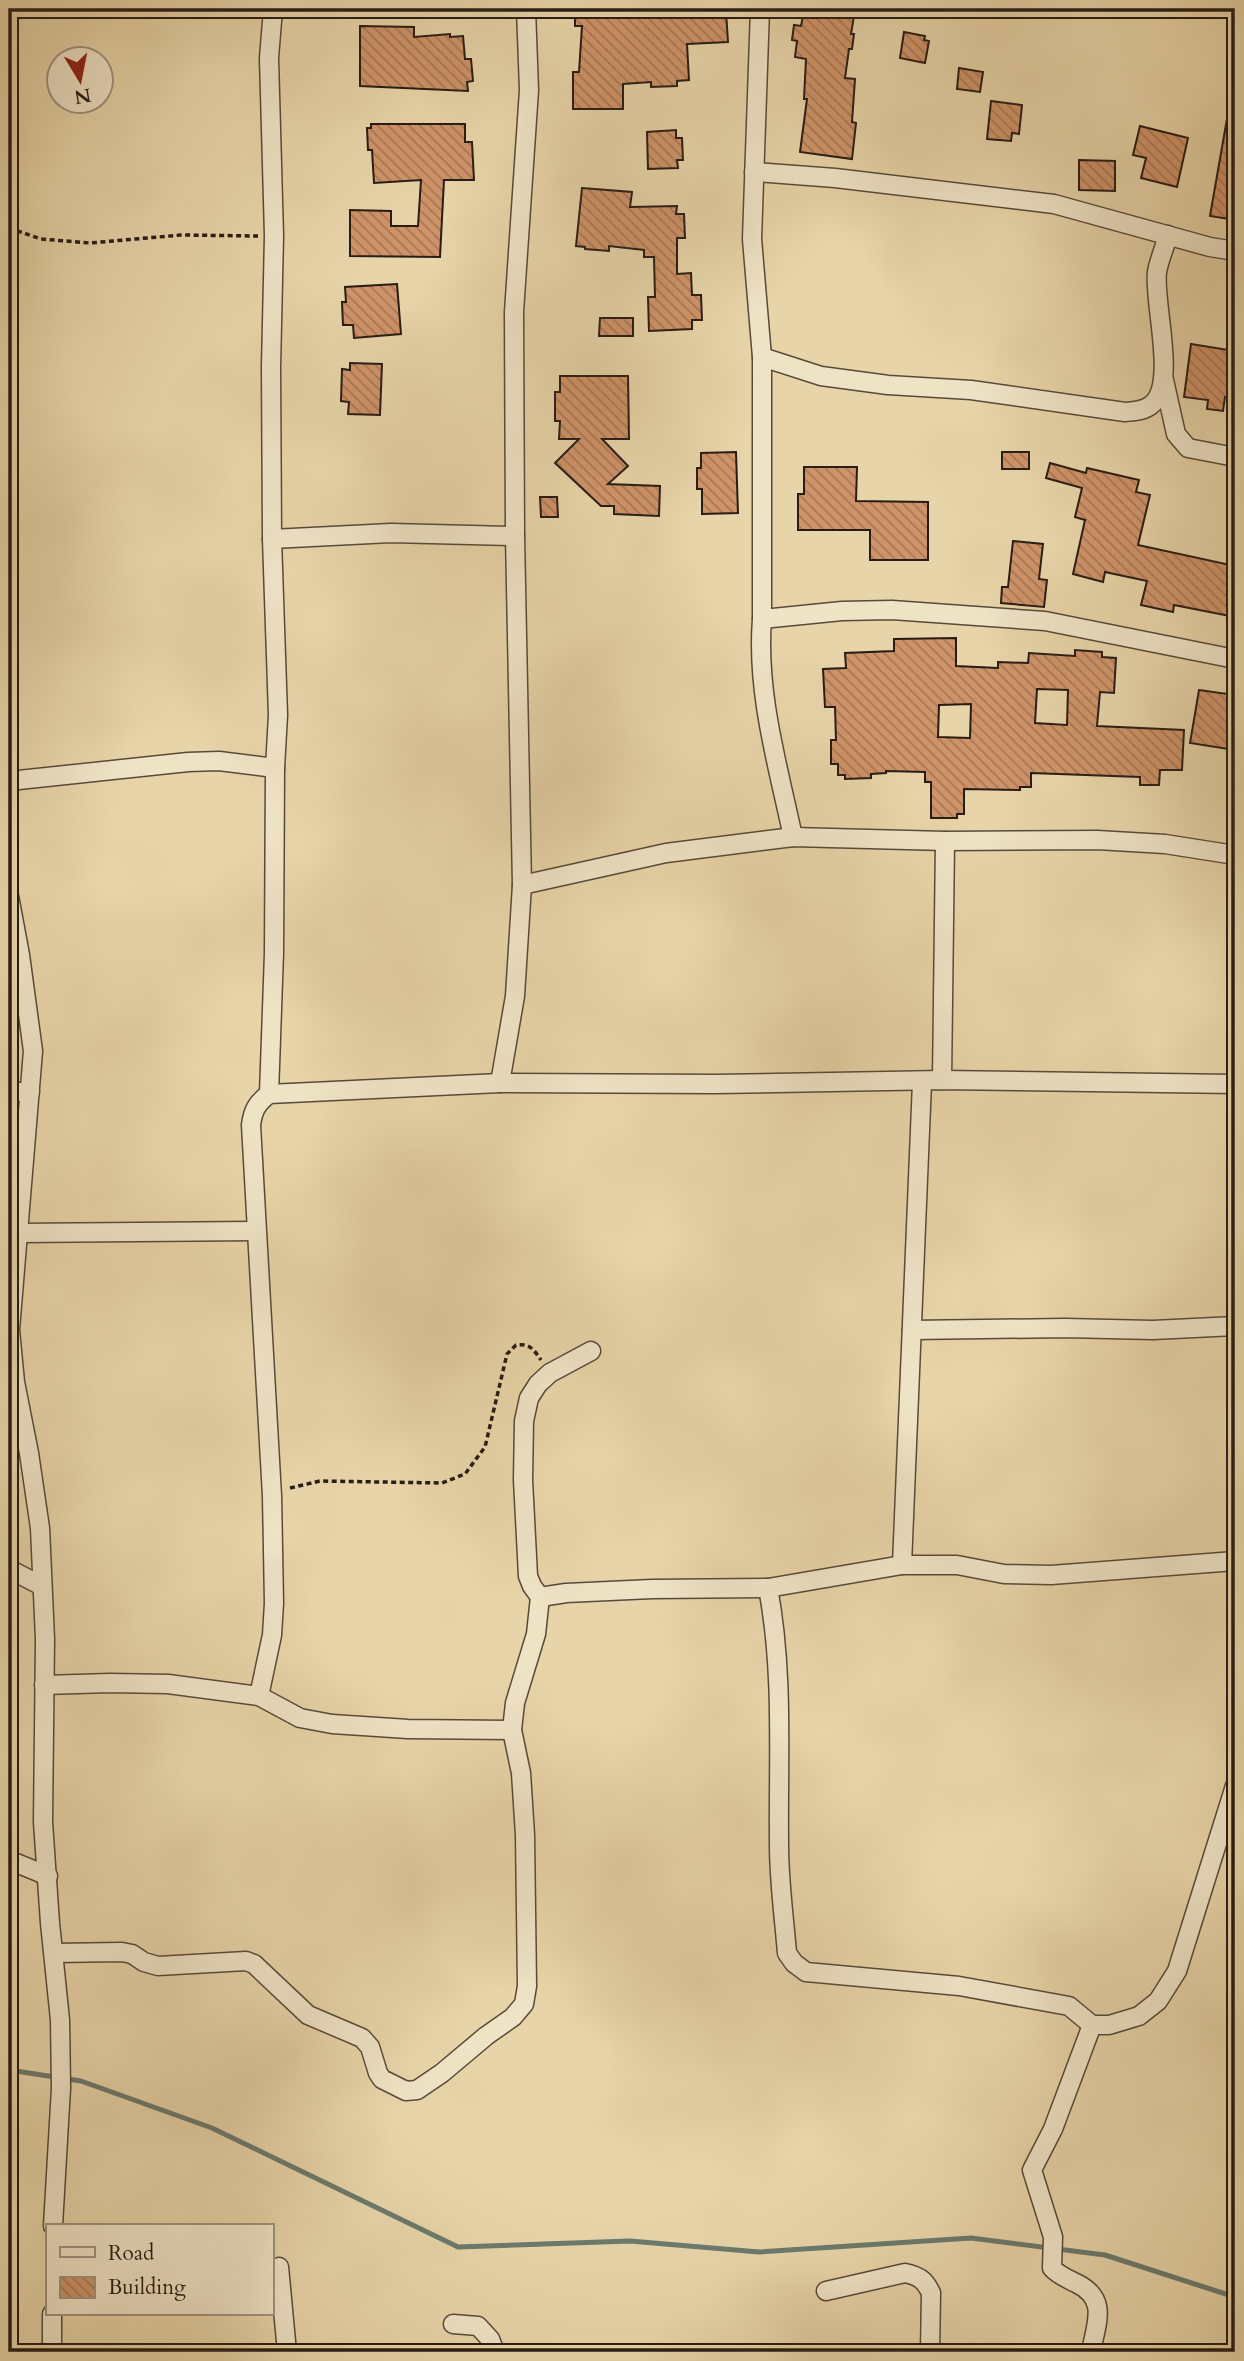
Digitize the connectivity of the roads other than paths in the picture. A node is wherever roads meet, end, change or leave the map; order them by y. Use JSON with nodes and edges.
{"nodes":[{"id":1,"x":273,"y":9,"type":"edge"},
{"id":2,"x":526,"y":9,"type":"edge"},
{"id":3,"x":760,"y":9,"type":"edge"},
{"id":4,"x":754,"y":172,"type":"junction"},
{"id":5,"x":1168,"y":235,"type":"junction"},
{"id":6,"x":1235,"y":251,"type":"edge"},
{"id":7,"x":762,"y":357,"type":"junction"},
{"id":8,"x":1164,"y":377,"type":"junction"},
{"id":9,"x":1235,"y":457,"type":"edge"},
{"id":10,"x":515,"y":536,"type":"junction"},
{"id":11,"x":272,"y":539,"type":"junction"},
{"id":12,"x":762,"y":618,"type":"junction"},
{"id":13,"x":1235,"y":659,"type":"edge"},
{"id":14,"x":275,"y":768,"type":"junction"},
{"id":15,"x":9,"y":780,"type":"edge"},
{"id":16,"x":793,"y":838,"type":"junction"},
{"id":17,"x":945,"y":841,"type":"junction"},
{"id":18,"x":1235,"y":855,"type":"edge"},
{"id":19,"x":522,"y":885,"type":"junction"},
{"id":20,"x":9,"y":896,"type":"edge"},
{"id":21,"x":942,"y":1080,"type":"junction"},
{"id":22,"x":922,"y":1082,"type":"junction"},
{"id":23,"x":500,"y":1083,"type":"junction"},
{"id":24,"x":1235,"y":1084,"type":"edge"},
{"id":25,"x":9,"y":1092,"type":"edge"},
{"id":26,"x":30,"y":1092,"type":"junction"},
{"id":27,"x":269,"y":1094,"type":"junction"},
{"id":28,"x":256,"y":1231,"type":"junction"},
{"id":29,"x":19,"y":1233,"type":"junction"},
{"id":30,"x":1235,"y":1326,"type":"edge"},
{"id":31,"x":9,"y":1330,"type":"edge"},
{"id":32,"x":912,"y":1331,"type":"junction"},
{"id":33,"x":591,"y":1351,"type":"dead end"},
{"id":34,"x":902,"y":1565,"type":"junction"},
{"id":35,"x":1232,"y":1565,"type":"edge"},
{"id":36,"x":9,"y":1569,"type":"edge"},
{"id":37,"x":42,"y":1586,"type":"junction"},
{"id":38,"x":768,"y":1588,"type":"junction"},
{"id":39,"x":540,"y":1597,"type":"junction"},
{"id":40,"x":44,"y":1685,"type":"junction"},
{"id":41,"x":259,"y":1696,"type":"junction"},
{"id":42,"x":512,"y":1730,"type":"junction"},
{"id":43,"x":1235,"y":1786,"type":"edge"},
{"id":44,"x":9,"y":1860,"type":"edge"},
{"id":45,"x":48,"y":1876,"type":"junction"},
{"id":46,"x":54,"y":1953,"type":"junction"},
{"id":47,"x":1092,"y":2025,"type":"junction"},
{"id":48,"x":53,"y":2224,"type":"edge"},
{"id":49,"x":279,"y":2267,"type":"dead end"},
{"id":50,"x":826,"y":2291,"type":"dead end"},
{"id":51,"x":52,"y":2316,"type":"edge"},
{"id":52,"x":453,"y":2324,"type":"dead end"},
{"id":53,"x":52,"y":2352,"type":"edge"},
{"id":54,"x":286,"y":2352,"type":"edge"},
{"id":55,"x":495,"y":2352,"type":"edge"},
{"id":56,"x":930,"y":2352,"type":"edge"},
{"id":57,"x":1091,"y":2352,"type":"edge"}],
"edges":[{"from":1,"to":11,"type":"street"},
{"from":2,"to":10,"type":"street"},
{"from":3,"to":4,"type":"street"},
{"from":4,"to":5,"type":"street"},
{"from":4,"to":7,"type":"street"},
{"from":5,"to":6,"type":"street"},
{"from":5,"to":8,"type":"street"},
{"from":7,"to":8,"type":"street"},
{"from":7,"to":12,"type":"street"},
{"from":8,"to":9,"type":"street"},
{"from":10,"to":11,"type":"street"},
{"from":10,"to":19,"type":"street"},
{"from":11,"to":14,"type":"street"},
{"from":12,"to":13,"type":"street"},
{"from":12,"to":16,"type":"street"},
{"from":14,"to":15,"type":"street"},
{"from":14,"to":27,"type":"street"},
{"from":16,"to":17,"type":"street"},
{"from":16,"to":19,"type":"street"},
{"from":17,"to":18,"type":"street"},
{"from":17,"to":21,"type":"street"},
{"from":19,"to":23,"type":"street"},
{"from":20,"to":26,"type":"street"},
{"from":21,"to":22,"type":"street"},
{"from":21,"to":24,"type":"street"},
{"from":22,"to":23,"type":"street"},
{"from":22,"to":32,"type":"street"},
{"from":23,"to":27,"type":"street"},
{"from":25,"to":26,"type":"street"},
{"from":26,"to":29,"type":"street"},
{"from":27,"to":28,"type":"street"},
{"from":28,"to":29,"type":"street"},
{"from":28,"to":41,"type":"street"},
{"from":29,"to":31,"type":"street"},
{"from":30,"to":32,"type":"street"},
{"from":31,"to":37,"type":"street"},
{"from":32,"to":34,"type":"street"},
{"from":33,"to":39,"type":"street"},
{"from":34,"to":35,"type":"street"},
{"from":34,"to":38,"type":"street"},
{"from":36,"to":37,"type":"street"},
{"from":37,"to":40,"type":"street"},
{"from":38,"to":39,"type":"street"},
{"from":38,"to":47,"type":"street"},
{"from":39,"to":42,"type":"street"},
{"from":40,"to":41,"type":"street"},
{"from":40,"to":45,"type":"street"},
{"from":41,"to":42,"type":"street"},
{"from":42,"to":46,"type":"street"},
{"from":43,"to":47,"type":"street"},
{"from":44,"to":45,"type":"street"},
{"from":45,"to":46,"type":"street"},
{"from":46,"to":48,"type":"street"},
{"from":47,"to":57,"type":"street"},
{"from":49,"to":54,"type":"street"},
{"from":50,"to":56,"type":"street"},
{"from":51,"to":53,"type":"street"},
{"from":52,"to":55,"type":"street"}]}
